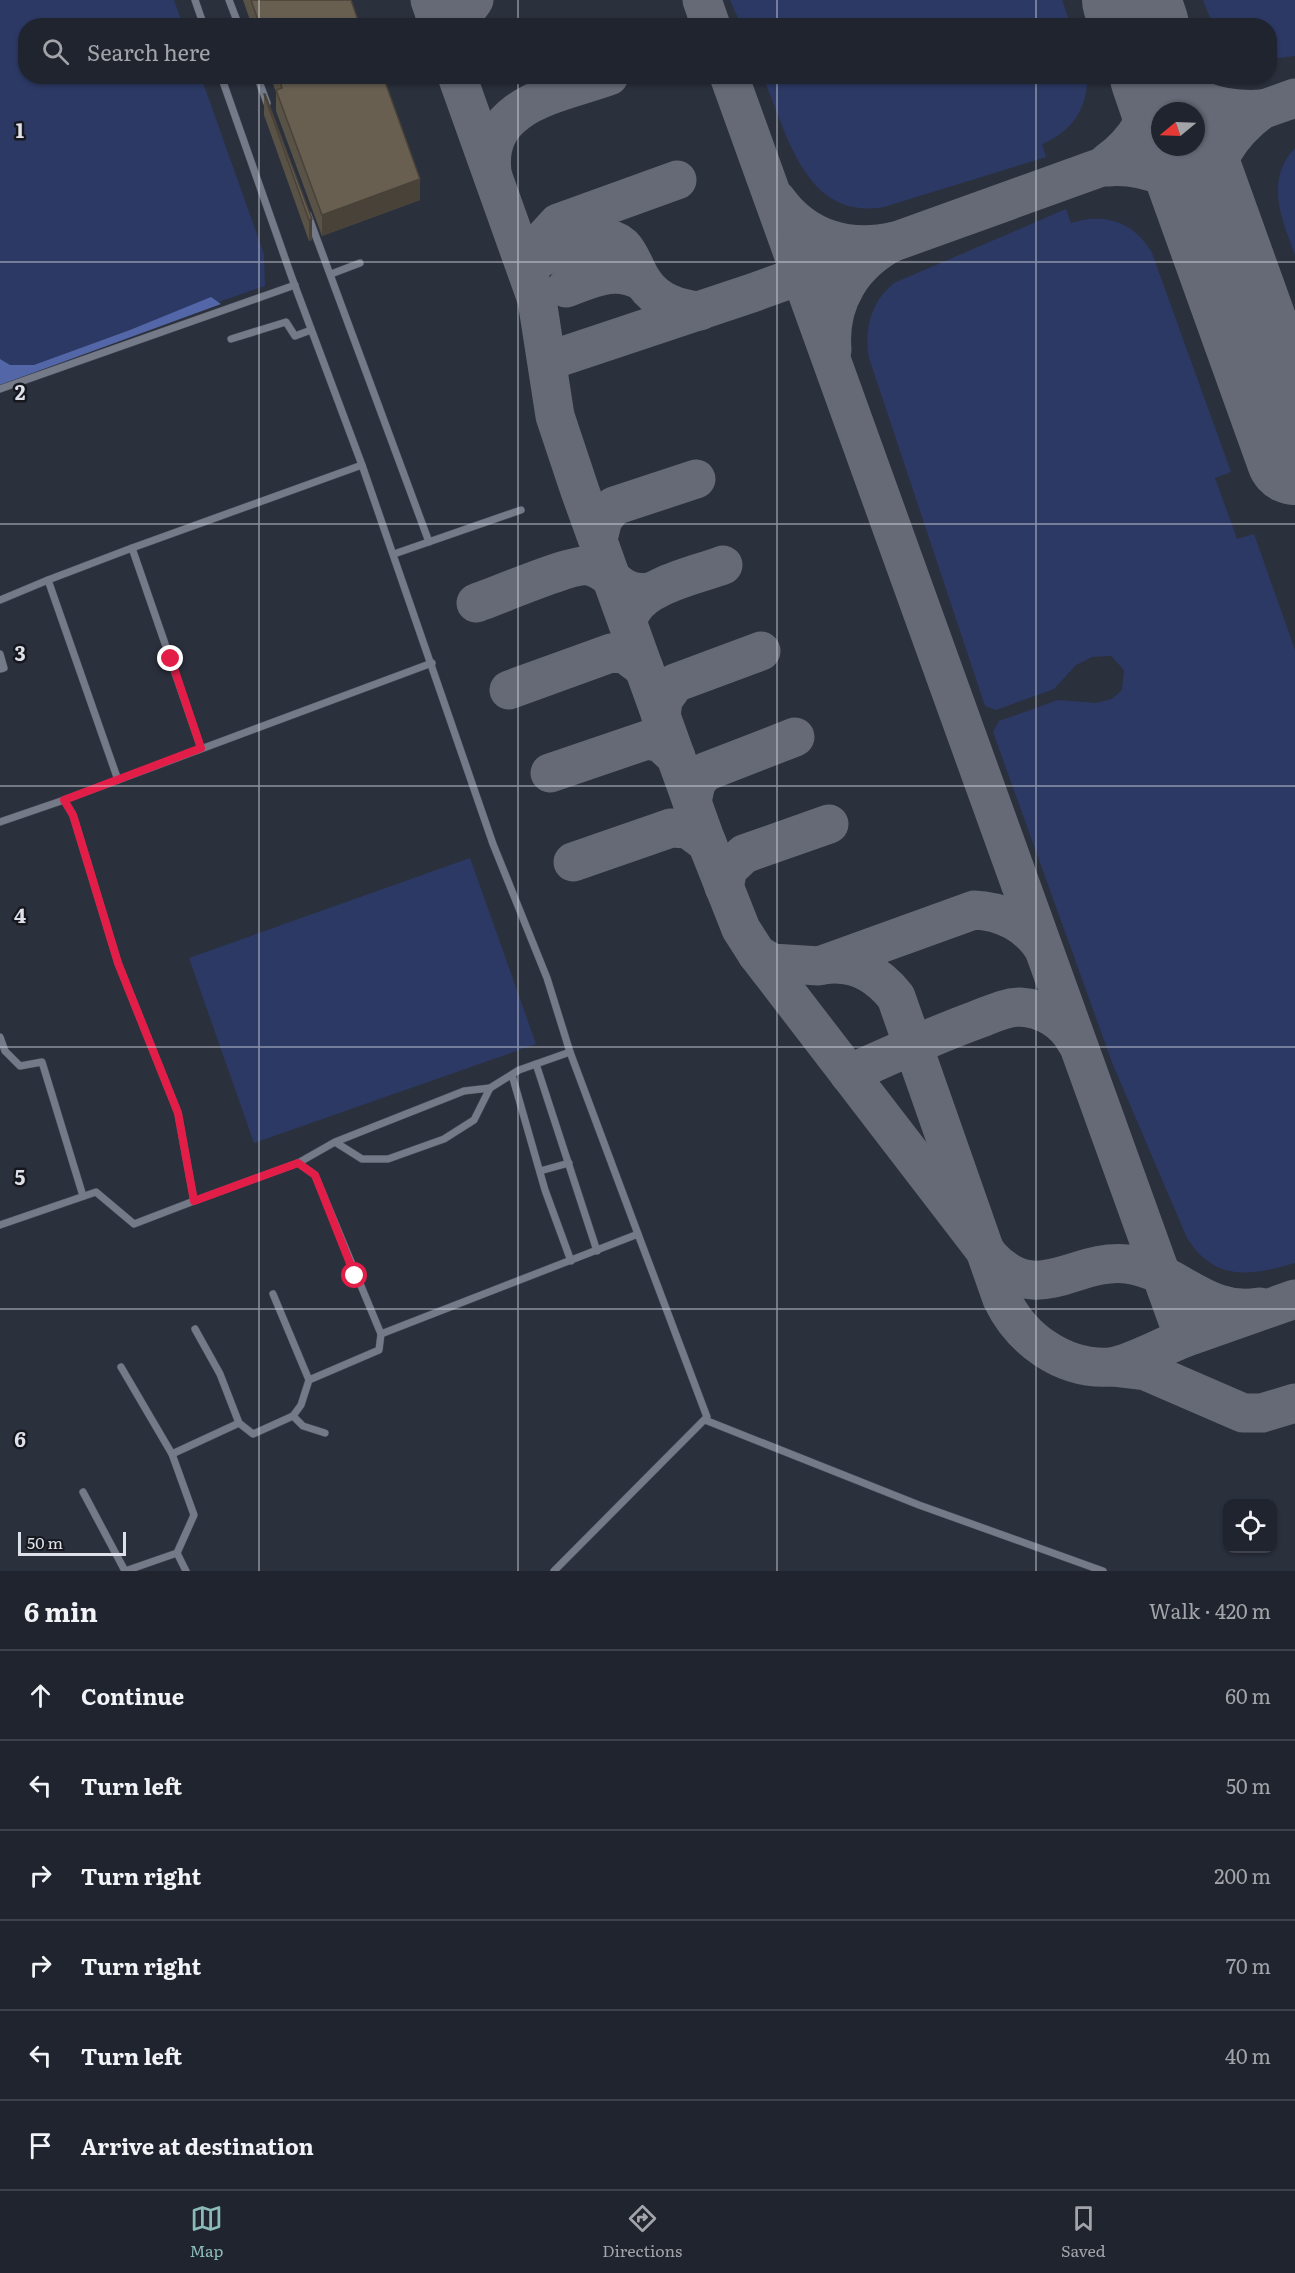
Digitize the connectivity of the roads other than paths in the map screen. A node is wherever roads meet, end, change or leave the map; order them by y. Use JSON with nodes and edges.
{"nodes":[{"id":1,"x":195,"y":0,"type":"edge"},
{"id":2,"x":229,"y":0,"type":"edge"},
{"id":3,"x":201,"y":18,"type":"edge"},
{"id":4,"x":236,"y":18,"type":"edge"},
{"id":5,"x":224,"y":84,"type":"edge"},
{"id":6,"x":260,"y":84,"type":"edge"},
{"id":7,"x":269,"y":108,"type":"edge"},
{"id":8,"x":304,"y":202,"type":"edge"},
{"id":9,"x":360,"y":263,"type":"dead end"},
{"id":10,"x":331,"y":274,"type":"junction"},
{"id":11,"x":295,"y":285,"type":"junction"},
{"id":12,"x":311,"y":330,"type":"junction"},
{"id":13,"x":231,"y":339,"type":"dead end"},
{"id":14,"x":0,"y":389,"type":"edge"},
{"id":15,"x":362,"y":465,"type":"junction"},
{"id":16,"x":521,"y":510,"type":"dead end"},
{"id":17,"x":429,"y":542,"type":"junction"},
{"id":18,"x":132,"y":548,"type":"junction"},
{"id":19,"x":394,"y":554,"type":"junction"},
{"id":20,"x":48,"y":580,"type":"junction"},
{"id":21,"x":0,"y":600,"type":"edge"},
{"id":22,"x":0,"y":654,"type":"edge"},
{"id":23,"x":432,"y":663,"type":"junction"},
{"id":24,"x":0,"y":669,"type":"edge"},
{"id":25,"x":201,"y":748,"type":"junction"},
{"id":26,"x":118,"y":780,"type":"junction"},
{"id":27,"x":64,"y":800,"type":"junction"},
{"id":28,"x":0,"y":822,"type":"edge"},
{"id":29,"x":0,"y":1037,"type":"edge"},
{"id":30,"x":570,"y":1052,"type":"junction"},
{"id":31,"x":10,"y":1056,"type":"junction"},
{"id":32,"x":0,"y":1059,"type":"edge"},
{"id":33,"x":536,"y":1064,"type":"junction"},
{"id":34,"x":512,"y":1075,"type":"junction"},
{"id":35,"x":490,"y":1088,"type":"junction"},
{"id":36,"x":335,"y":1142,"type":"junction"},
{"id":37,"x":298,"y":1163,"type":"junction"},
{"id":38,"x":569,"y":1163,"type":"junction"},
{"id":39,"x":540,"y":1171,"type":"junction"},
{"id":40,"x":82,"y":1196,"type":"junction"},
{"id":41,"x":194,"y":1201,"type":"junction"},
{"id":42,"x":0,"y":1225,"type":"edge"},
{"id":43,"x":638,"y":1234,"type":"junction"},
{"id":44,"x":597,"y":1251,"type":"junction"},
{"id":45,"x":571,"y":1261,"type":"junction"},
{"id":46,"x":273,"y":1294,"type":"dead end"},
{"id":47,"x":195,"y":1329,"type":"dead end"},
{"id":48,"x":381,"y":1334,"type":"junction"},
{"id":49,"x":121,"y":1367,"type":"dead end"},
{"id":50,"x":309,"y":1380,"type":"junction"},
{"id":51,"x":293,"y":1416,"type":"junction"},
{"id":52,"x":705,"y":1419,"type":"junction"},
{"id":53,"x":239,"y":1423,"type":"junction"},
{"id":54,"x":325,"y":1433,"type":"dead end"},
{"id":55,"x":172,"y":1454,"type":"junction"},
{"id":56,"x":82,"y":1492,"type":"dead end"},
{"id":57,"x":177,"y":1553,"type":"junction"},
{"id":58,"x":125,"y":1571,"type":"edge"},
{"id":59,"x":186,"y":1571,"type":"edge"},
{"id":60,"x":554,"y":1571,"type":"edge"},
{"id":61,"x":1103,"y":1571,"type":"edge"}],
"edges":[{"from":1,"to":3,"type":"lane"},
{"from":2,"to":4,"type":"lane"},
{"from":5,"to":11,"type":"lane"},
{"from":6,"to":7,"type":"lane"},
{"from":8,"to":10,"type":"lane"},
{"from":9,"to":10,"type":"lane"},
{"from":10,"to":17,"type":"lane"},
{"from":11,"to":12,"type":"lane"},
{"from":11,"to":14,"type":"lane"},
{"from":12,"to":13,"type":"lane"},
{"from":12,"to":15,"type":"lane"},
{"from":15,"to":18,"type":"lane"},
{"from":15,"to":19,"type":"lane"},
{"from":16,"to":17,"type":"lane"},
{"from":17,"to":19,"type":"lane"},
{"from":18,"to":20,"type":"lane"},
{"from":18,"to":25,"type":"lane"},
{"from":19,"to":23,"type":"lane"},
{"from":20,"to":21,"type":"lane"},
{"from":20,"to":26,"type":"lane"},
{"from":22,"to":24,"type":"lane"},
{"from":23,"to":25,"type":"lane"},
{"from":23,"to":30,"type":"lane"},
{"from":25,"to":26,"type":"lane"},
{"from":26,"to":27,"type":"lane"},
{"from":27,"to":28,"type":"lane"},
{"from":27,"to":41,"type":"lane"},
{"from":29,"to":31,"type":"lane"},
{"from":30,"to":33,"type":"lane"},
{"from":30,"to":43,"type":"lane"},
{"from":31,"to":32,"type":"lane"},
{"from":31,"to":40,"type":"lane"},
{"from":33,"to":34,"type":"lane"},
{"from":33,"to":38,"type":"lane"},
{"from":34,"to":35,"type":"lane"},
{"from":34,"to":39,"type":"lane"},
{"from":35,"to":36,"type":"lane"},
{"from":35,"to":36,"type":"lane"},
{"from":36,"to":37,"type":"lane"},
{"from":37,"to":41,"type":"lane"},
{"from":37,"to":48,"type":"lane"},
{"from":38,"to":39,"type":"lane"},
{"from":38,"to":44,"type":"lane"},
{"from":39,"to":45,"type":"lane"},
{"from":40,"to":41,"type":"lane"},
{"from":40,"to":42,"type":"lane"},
{"from":43,"to":44,"type":"lane"},
{"from":43,"to":52,"type":"lane"},
{"from":44,"to":45,"type":"lane"},
{"from":45,"to":48,"type":"lane"},
{"from":46,"to":50,"type":"lane"},
{"from":47,"to":53,"type":"lane"},
{"from":48,"to":50,"type":"lane"},
{"from":49,"to":55,"type":"lane"},
{"from":50,"to":51,"type":"lane"},
{"from":51,"to":53,"type":"lane"},
{"from":51,"to":54,"type":"lane"},
{"from":52,"to":60,"type":"lane"},
{"from":52,"to":61,"type":"lane"},
{"from":53,"to":55,"type":"lane"},
{"from":55,"to":57,"type":"lane"},
{"from":56,"to":58,"type":"lane"},
{"from":57,"to":58,"type":"lane"},
{"from":57,"to":59,"type":"lane"}]}
